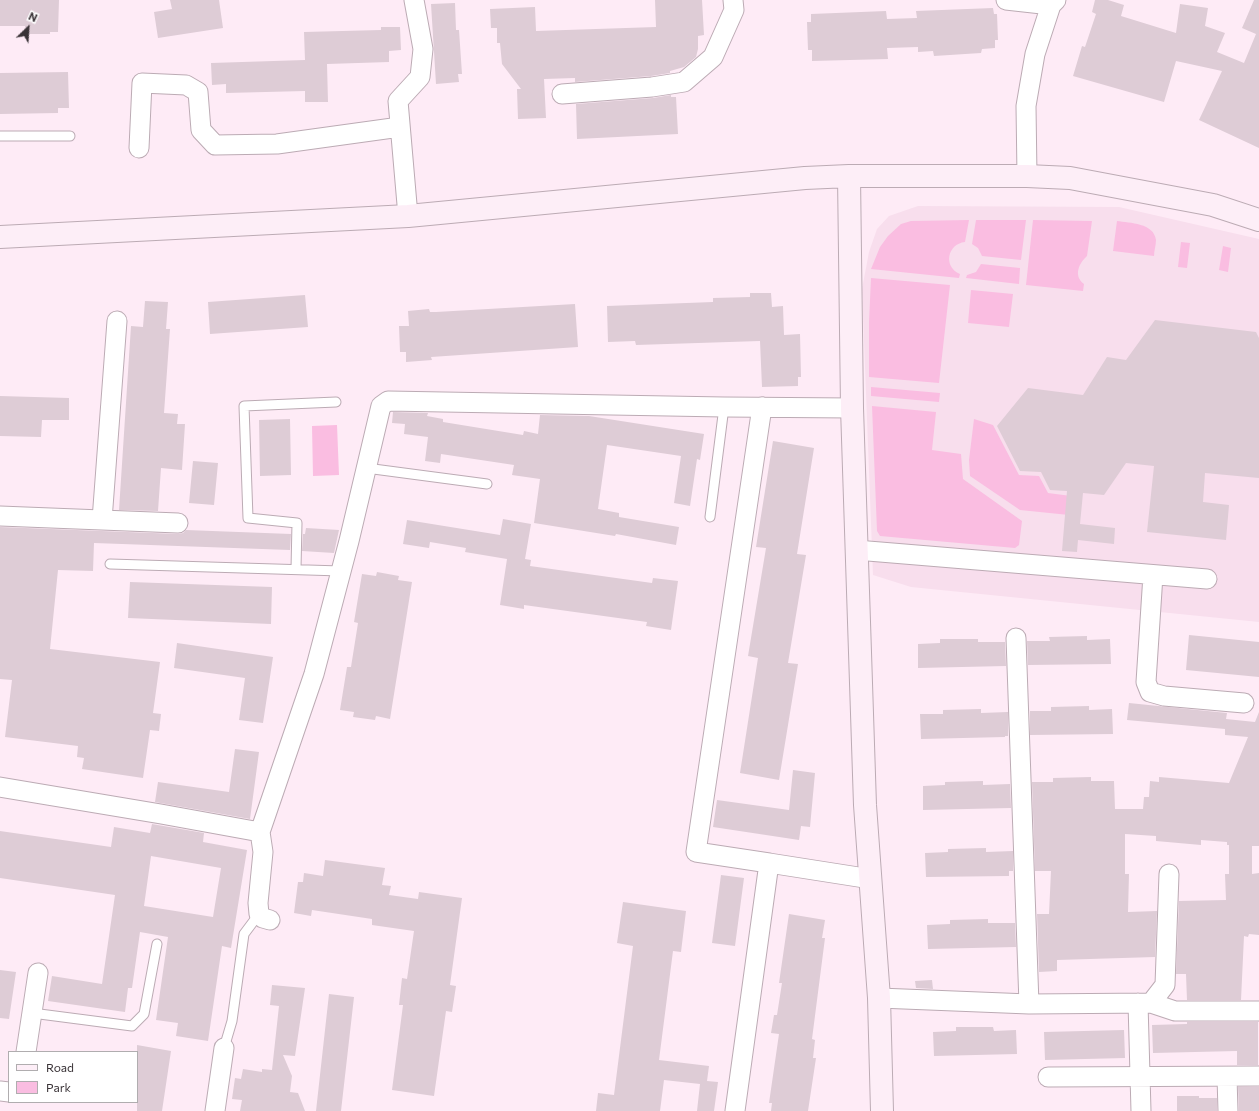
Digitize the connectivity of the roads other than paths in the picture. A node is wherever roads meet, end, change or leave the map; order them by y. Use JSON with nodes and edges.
{"nodes":[{"id":1,"x":414,"y":0,"type":"edge"},
{"id":2,"x":733,"y":0,"type":"edge"},
{"id":3,"x":1006,"y":0,"type":"edge"},
{"id":4,"x":1053,"y":3,"type":"edge"},
{"id":5,"x":562,"y":94,"type":"dead end"},
{"id":6,"x":400,"y":127,"type":"junction"},
{"id":7,"x":0,"y":136,"type":"edge"},
{"id":8,"x":70,"y":136,"type":"dead end"},
{"id":9,"x":139,"y":148,"type":"dead end"},
{"id":10,"x":849,"y":176,"type":"junction"},
{"id":11,"x":1027,"y":176,"type":"junction"},
{"id":12,"x":408,"y":216,"type":"junction"},
{"id":13,"x":1259,"y":220,"type":"edge"},
{"id":14,"x":0,"y":237,"type":"edge"},
{"id":15,"x":117,"y":321,"type":"dead end"},
{"id":16,"x":336,"y":402,"type":"dead end"},
{"id":17,"x":724,"y":407,"type":"junction"},
{"id":18,"x":762,"y":407,"type":"junction"},
{"id":19,"x":852,"y":408,"type":"junction"},
{"id":20,"x":366,"y":468,"type":"junction"},
{"id":21,"x":487,"y":484,"type":"dead end"},
{"id":22,"x":0,"y":516,"type":"edge"},
{"id":23,"x":710,"y":517,"type":"dead end"},
{"id":24,"x":102,"y":520,"type":"junction"},
{"id":25,"x":178,"y":523,"type":"dead end"},
{"id":26,"x":856,"y":550,"type":"junction"},
{"id":27,"x":110,"y":564,"type":"dead end"},
{"id":28,"x":296,"y":569,"type":"junction"},
{"id":29,"x":342,"y":571,"type":"junction"},
{"id":30,"x":1153,"y":575,"type":"junction"},
{"id":31,"x":1207,"y":579,"type":"dead end"},
{"id":32,"x":1016,"y":638,"type":"dead end"},
{"id":33,"x":1244,"y":703,"type":"dead end"},
{"id":34,"x":0,"y":787,"type":"edge"},
{"id":35,"x":260,"y":832,"type":"junction"},
{"id":36,"x":770,"y":863,"type":"junction"},
{"id":37,"x":1169,"y":874,"type":"dead end"},
{"id":38,"x":871,"y":879,"type":"junction"},
{"id":39,"x":265,"y":917,"type":"joint"},
{"id":40,"x":157,"y":944,"type":"dead end"},
{"id":41,"x":38,"y":973,"type":"dead end"},
{"id":42,"x":879,"y":998,"type":"junction"},
{"id":43,"x":1144,"y":1003,"type":"junction"},
{"id":44,"x":1029,"y":1004,"type":"junction"},
{"id":45,"x":1259,"y":1011,"type":"edge"},
{"id":46,"x":32,"y":1013,"type":"junction"},
{"id":47,"x":224,"y":1048,"type":"joint"},
{"id":48,"x":26,"y":1051,"type":"edge"},
{"id":49,"x":1227,"y":1076,"type":"junction"},
{"id":50,"x":1259,"y":1076,"type":"edge"},
{"id":51,"x":1048,"y":1077,"type":"dead end"},
{"id":52,"x":1140,"y":1078,"type":"junction"},
{"id":53,"x":215,"y":1111,"type":"edge"},
{"id":54,"x":735,"y":1111,"type":"edge"},
{"id":55,"x":882,"y":1111,"type":"edge"},
{"id":56,"x":1141,"y":1111,"type":"edge"},
{"id":57,"x":1228,"y":1111,"type":"edge"}],
"edges":[{"from":1,"to":6,"type":"street"},
{"from":2,"to":5,"type":"street"},
{"from":3,"to":4,"type":"street"},
{"from":4,"to":11,"type":"street"},
{"from":6,"to":9,"type":"street"},
{"from":6,"to":12,"type":"street"},
{"from":7,"to":8,"type":"lane"},
{"from":10,"to":11,"type":"main road"},
{"from":10,"to":12,"type":"main road"},
{"from":10,"to":19,"type":"main road"},
{"from":11,"to":13,"type":"main road"},
{"from":12,"to":14,"type":"main road"},
{"from":15,"to":24,"type":"street"},
{"from":16,"to":28,"type":"lane"},
{"from":17,"to":18,"type":"street"},
{"from":17,"to":20,"type":"street"},
{"from":17,"to":23,"type":"lane"},
{"from":18,"to":19,"type":"street"},
{"from":18,"to":36,"type":"street"},
{"from":19,"to":26,"type":"main road"},
{"from":20,"to":21,"type":"lane"},
{"from":20,"to":29,"type":"street"},
{"from":22,"to":24,"type":"street"},
{"from":24,"to":25,"type":"street"},
{"from":26,"to":30,"type":"street"},
{"from":26,"to":38,"type":"main road"},
{"from":27,"to":28,"type":"lane"},
{"from":28,"to":29,"type":"lane"},
{"from":29,"to":35,"type":"street"},
{"from":30,"to":31,"type":"street"},
{"from":30,"to":33,"type":"street"},
{"from":32,"to":44,"type":"street"},
{"from":34,"to":35,"type":"street"},
{"from":35,"to":39,"type":"street"},
{"from":36,"to":38,"type":"street"},
{"from":36,"to":54,"type":"street"},
{"from":37,"to":43,"type":"street"},
{"from":38,"to":42,"type":"main road"},
{"from":39,"to":47,"type":"lane"},
{"from":40,"to":46,"type":"lane"},
{"from":41,"to":46,"type":"street"},
{"from":42,"to":44,"type":"street"},
{"from":42,"to":55,"type":"main road"},
{"from":43,"to":44,"type":"street"},
{"from":43,"to":45,"type":"street"},
{"from":43,"to":52,"type":"street"},
{"from":46,"to":48,"type":"street"},
{"from":47,"to":53,"type":"street"},
{"from":49,"to":50,"type":"street"},
{"from":49,"to":52,"type":"street"},
{"from":49,"to":57,"type":"street"},
{"from":51,"to":52,"type":"street"},
{"from":52,"to":56,"type":"street"}]}
